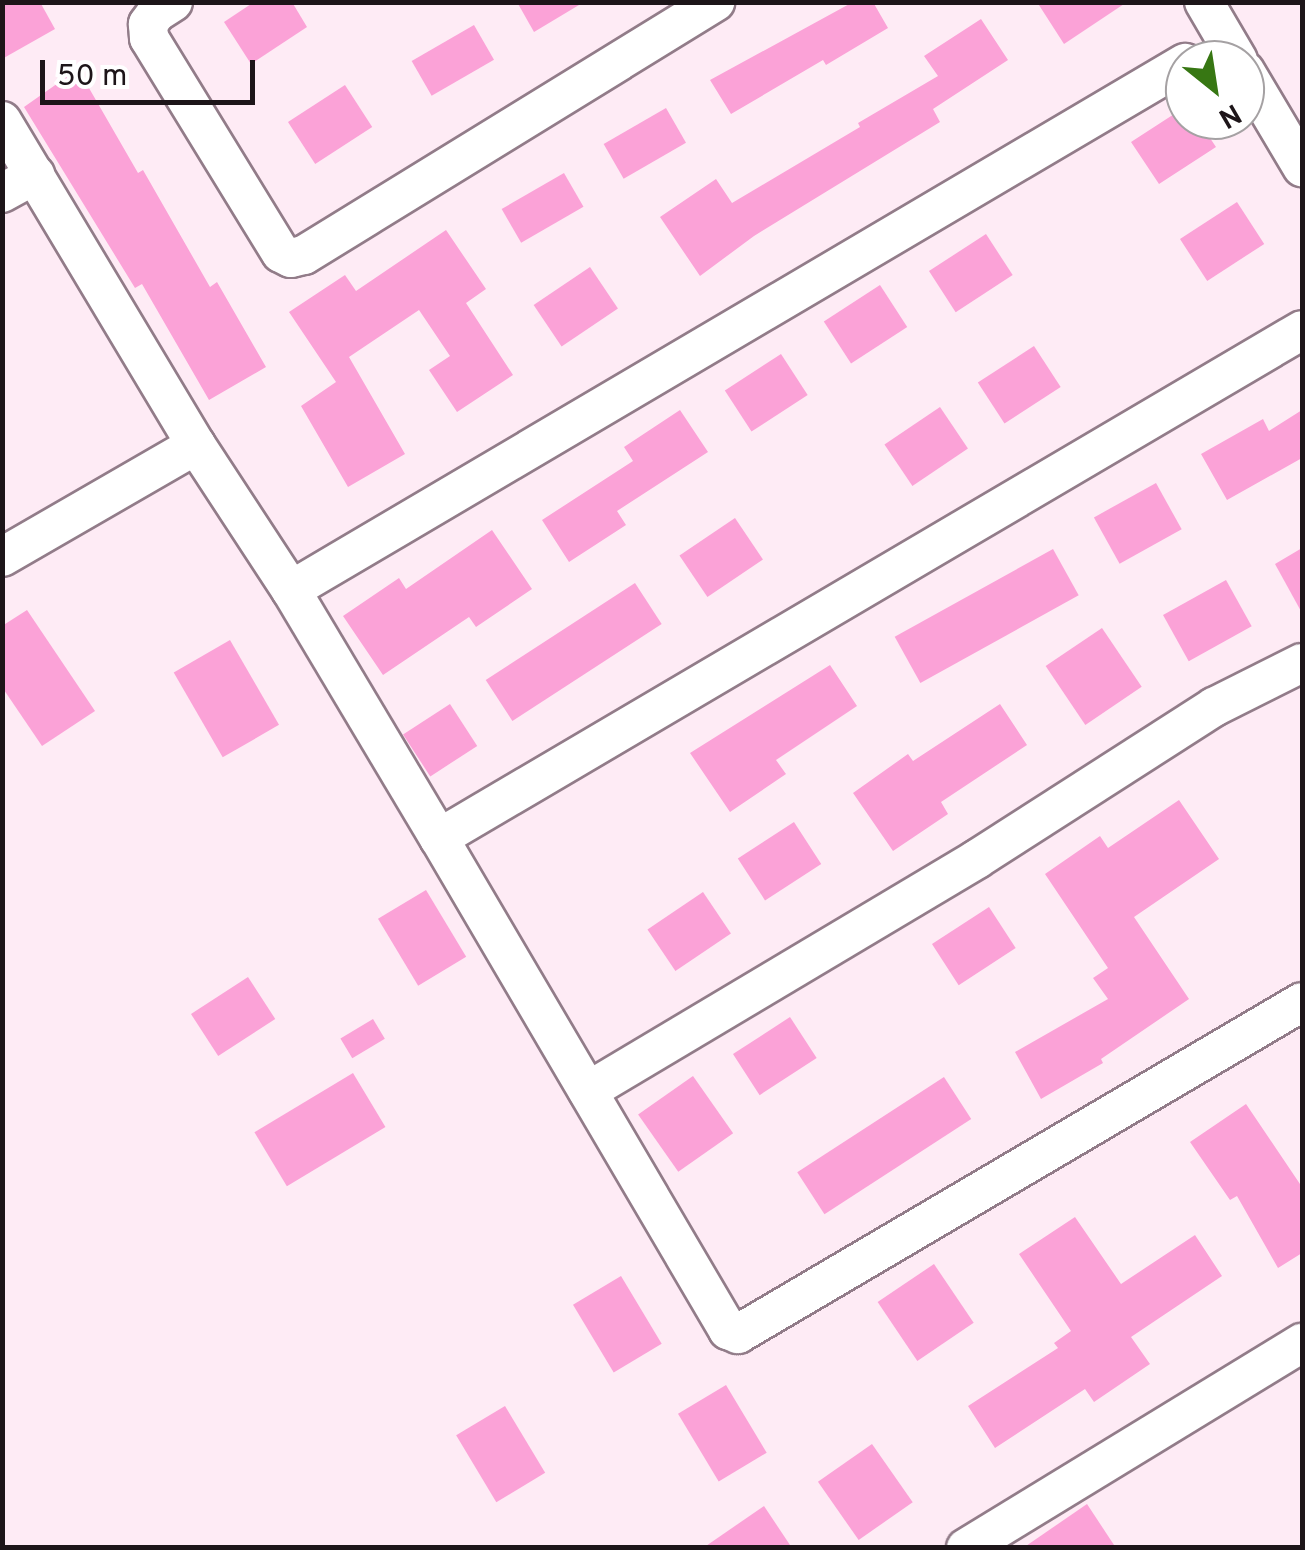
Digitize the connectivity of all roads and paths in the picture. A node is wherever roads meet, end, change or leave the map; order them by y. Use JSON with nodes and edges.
{"nodes":[{"id":1,"x":173,"y":2,"type":"edge"},
{"id":2,"x":716,"y":2,"type":"edge"},
{"id":3,"x":1204,"y":2,"type":"edge"},
{"id":4,"x":1226,"y":40,"type":"edge"},
{"id":5,"x":1165,"y":76,"type":"edge"},
{"id":6,"x":1265,"y":105,"type":"edge"},
{"id":7,"x":2,"y":121,"type":"edge"},
{"id":8,"x":1302,"y":167,"type":"edge"},
{"id":9,"x":18,"y":184,"type":"edge"},
{"id":10,"x":1302,"y":330,"type":"edge"},
{"id":11,"x":196,"y":446,"type":"junction"},
{"id":12,"x":2,"y":557,"type":"edge"},
{"id":13,"x":292,"y":590,"type":"junction"},
{"id":14,"x":1302,"y":663,"type":"edge"},
{"id":15,"x":439,"y":838,"type":"junction"},
{"id":16,"x":1302,"y":1002,"type":"edge"},
{"id":17,"x":588,"y":1091,"type":"junction"},
{"id":18,"x":1302,"y":1343,"type":"edge"},
{"id":19,"x":966,"y":1548,"type":"edge"}],
"edges":[{"from":1,"to":2,"type":"street"},
{"from":3,"to":4,"type":"street"},
{"from":5,"to":13,"type":"street"},
{"from":6,"to":8,"type":"street"},
{"from":7,"to":9,"type":"street"},
{"from":9,"to":11,"type":"street"},
{"from":10,"to":15,"type":"street"},
{"from":11,"to":12,"type":"street"},
{"from":11,"to":13,"type":"street"},
{"from":13,"to":15,"type":"street"},
{"from":14,"to":17,"type":"street"},
{"from":15,"to":17,"type":"street"},
{"from":16,"to":17,"type":"street"},
{"from":18,"to":19,"type":"street"}]}
